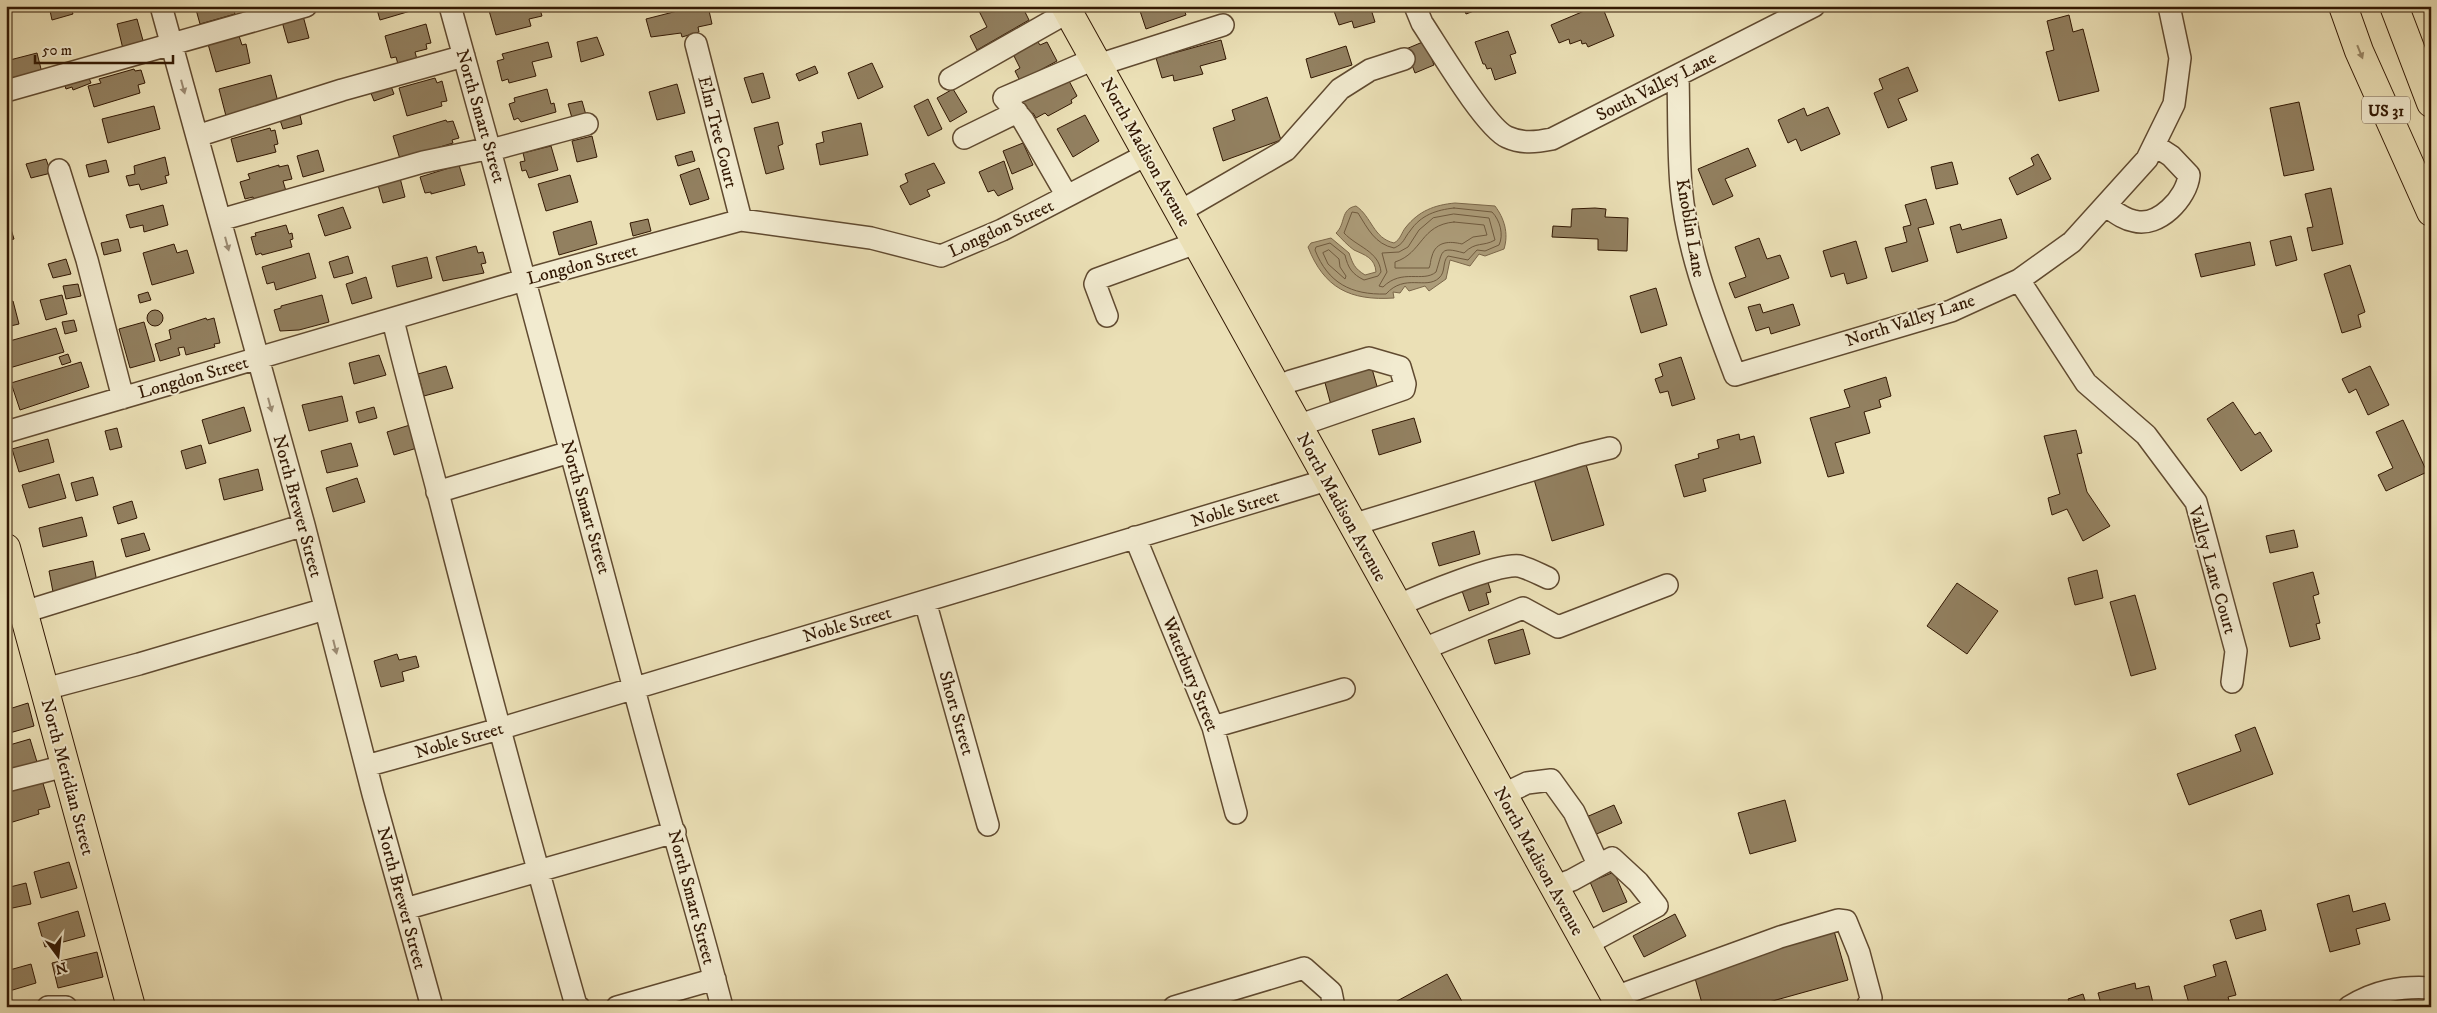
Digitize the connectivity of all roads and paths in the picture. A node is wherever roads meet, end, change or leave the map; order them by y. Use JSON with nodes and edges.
{"nodes":[{"id":1,"x":161,"y":6,"type":"edge"},
{"id":2,"x":306,"y":6,"type":"edge"},
{"id":3,"x":450,"y":6,"type":"edge"},
{"id":4,"x":1415,"y":6,"type":"edge"},
{"id":5,"x":1814,"y":6,"type":"edge"},
{"id":6,"x":2169,"y":6,"type":"edge"},
{"id":7,"x":2344,"y":6,"type":"edge"},
{"id":8,"x":2394,"y":6,"type":"edge"},
{"id":9,"x":1066,"y":9,"type":"edge"},
{"id":10,"x":1223,"y":25,"type":"dead end"},
{"id":11,"x":696,"y":44,"type":"dead end"},
{"id":12,"x":172,"y":46,"type":"junction"},
{"id":13,"x":464,"y":56,"type":"junction"},
{"id":14,"x":1404,"y":59,"type":"dead end"},
{"id":15,"x":1096,"y":62,"type":"junction"},
{"id":16,"x":1678,"y":76,"type":"junction"},
{"id":17,"x":950,"y":80,"type":"dead end"},
{"id":18,"x":6,"y":91,"type":"edge"},
{"id":19,"x":2431,"y":103,"type":"edge"},
{"id":20,"x":1017,"y":112,"type":"junction"},
{"id":21,"x":588,"y":124,"type":"dead end"},
{"id":22,"x":197,"y":136,"type":"junction"},
{"id":23,"x":964,"y":138,"type":"dead end"},
{"id":24,"x":2154,"y":146,"type":"junction"},
{"id":25,"x":491,"y":149,"type":"junction"},
{"id":26,"x":1148,"y":154,"type":"junction"},
{"id":27,"x":59,"y":170,"type":"dead end"},
{"id":28,"x":1067,"y":196,"type":"junction"},
{"id":29,"x":2428,"y":201,"type":"edge"},
{"id":30,"x":2106,"y":206,"type":"junction"},
{"id":31,"x":1179,"y":212,"type":"junction"},
{"id":32,"x":220,"y":220,"type":"junction"},
{"id":33,"x":741,"y":220,"type":"junction"},
{"id":34,"x":1196,"y":243,"type":"junction"},
{"id":35,"x":524,"y":280,"type":"junction"},
{"id":36,"x":2019,"y":280,"type":"junction"},
{"id":37,"x":1107,"y":316,"type":"dead end"},
{"id":38,"x":393,"y":320,"type":"junction"},
{"id":39,"x":258,"y":358,"type":"junction"},
{"id":40,"x":1735,"y":375,"type":"joint"},
{"id":41,"x":1276,"y":388,"type":"junction"},
{"id":42,"x":123,"y":398,"type":"junction"},
{"id":43,"x":1297,"y":426,"type":"junction"},
{"id":44,"x":6,"y":432,"type":"edge"},
{"id":45,"x":1610,"y":448,"type":"dead end"},
{"id":46,"x":570,"y":452,"type":"junction"},
{"id":47,"x":1327,"y":480,"type":"junction"},
{"id":48,"x":437,"y":492,"type":"junction"},
{"id":49,"x":304,"y":525,"type":"junction"},
{"id":50,"x":1352,"y":525,"type":"junction"},
{"id":51,"x":1135,"y":537,"type":"junction"},
{"id":52,"x":6,"y":548,"type":"edge"},
{"id":53,"x":1548,"y":578,"type":"dead end"},
{"id":54,"x":1667,"y":585,"type":"dead end"},
{"id":55,"x":926,"y":601,"type":"junction"},
{"id":56,"x":1397,"y":606,"type":"junction"},
{"id":57,"x":326,"y":608,"type":"junction"},
{"id":58,"x":24,"y":612,"type":"junction"},
{"id":59,"x":1421,"y":650,"type":"junction"},
{"id":60,"x":2232,"y":682,"type":"dead end"},
{"id":61,"x":634,"y":687,"type":"junction"},
{"id":62,"x":1344,"y":689,"type":"dead end"},
{"id":63,"x":45,"y":690,"type":"junction"},
{"id":64,"x":1213,"y":727,"type":"junction"},
{"id":65,"x":499,"y":729,"type":"junction"},
{"id":66,"x":65,"y":766,"type":"junction"},
{"id":67,"x":366,"y":766,"type":"junction"},
{"id":68,"x":6,"y":781,"type":"edge"},
{"id":69,"x":1502,"y":796,"type":"junction"},
{"id":70,"x":1236,"y":814,"type":"dead end"},
{"id":71,"x":988,"y":825,"type":"dead end"},
{"id":72,"x":675,"y":832,"type":"junction"},
{"id":73,"x":1598,"y":864,"type":"junction"},
{"id":74,"x":538,"y":871,"type":"junction"},
{"id":75,"x":1553,"y":887,"type":"junction"},
{"id":76,"x":405,"y":909,"type":"junction"},
{"id":77,"x":1585,"y":944,"type":"junction"},
{"id":78,"x":715,"y":979,"type":"junction"},
{"id":79,"x":2431,"y":988,"type":"edge"},
{"id":80,"x":1618,"y":1002,"type":"edge"},
{"id":81,"x":48,"y":1007,"type":"edge"},
{"id":82,"x":66,"y":1007,"type":"edge"},
{"id":83,"x":131,"y":1007,"type":"edge"},
{"id":84,"x":432,"y":1007,"type":"edge"},
{"id":85,"x":579,"y":1007,"type":"edge"},
{"id":86,"x":617,"y":1007,"type":"edge"},
{"id":87,"x":722,"y":1007,"type":"edge"},
{"id":88,"x":1174,"y":1007,"type":"edge"},
{"id":89,"x":1334,"y":1007,"type":"edge"},
{"id":90,"x":1867,"y":1007,"type":"edge"},
{"id":91,"x":2349,"y":1007,"type":"edge"}],
"edges":[{"from":1,"to":12,"type":"street","name":"North Brewer Street"},
{"from":2,"to":12,"type":"street"},
{"from":3,"to":13,"type":"street","name":"North Smart Street"},
{"from":4,"to":16,"type":"street","name":"South Valley Lane"},
{"from":5,"to":16,"type":"street","name":"South Valley Lane"},
{"from":6,"to":24,"type":"street","name":"North Valley Lane"},
{"from":7,"to":29,"type":"main road","number":"US 31","one_way":true},
{"from":8,"to":19,"type":"main road","number":"US 31"},
{"from":9,"to":15,"type":"main road","name":"North Madison Avenue"},
{"from":9,"to":17,"type":"street"},
{"from":10,"to":15,"type":"street"},
{"from":11,"to":33,"type":"street","name":"Elm Tree Court"},
{"from":12,"to":18,"type":"street"},
{"from":12,"to":22,"type":"street","name":"North Brewer Street","one_way":true},
{"from":13,"to":22,"type":"street"},
{"from":13,"to":25,"type":"street","name":"North Smart Street"},
{"from":14,"to":31,"type":"street"},
{"from":15,"to":20,"type":"street"},
{"from":15,"to":26,"type":"main road","name":"North Madison Avenue"},
{"from":16,"to":40,"type":"street","name":"Knoblin Lane"},
{"from":20,"to":23,"type":"street"},
{"from":20,"to":28,"type":"street"},
{"from":21,"to":25,"type":"street"},
{"from":22,"to":32,"type":"street","name":"North Brewer Street"},
{"from":24,"to":30,"type":"street","name":"North Valley Lane"},
{"from":24,"to":30,"type":"street"},
{"from":25,"to":32,"type":"street"},
{"from":25,"to":35,"type":"street","name":"North Smart Street"},
{"from":26,"to":28,"type":"street","name":"Longdon Street"},
{"from":26,"to":31,"type":"main road","name":"North Madison Avenue"},
{"from":27,"to":42,"type":"street"},
{"from":28,"to":33,"type":"street","name":"Longdon Street"},
{"from":30,"to":36,"type":"street","name":"North Valley Lane"},
{"from":31,"to":34,"type":"main road","name":"North Madison Avenue"},
{"from":32,"to":39,"type":"street","name":"North Brewer Street","one_way":true},
{"from":33,"to":35,"type":"street","name":"Longdon Street"},
{"from":34,"to":37,"type":"street"},
{"from":34,"to":41,"type":"main road","name":"North Madison Avenue"},
{"from":35,"to":38,"type":"street","name":"Longdon Street"},
{"from":35,"to":46,"type":"street","name":"North Smart Street"},
{"from":36,"to":40,"type":"street","name":"North Valley Lane"},
{"from":36,"to":60,"type":"street","name":"Valley Lane Court"},
{"from":38,"to":39,"type":"street","name":"Longdon Street"},
{"from":38,"to":48,"type":"street"},
{"from":39,"to":42,"type":"street","name":"Longdon Street"},
{"from":39,"to":49,"type":"street","name":"North Brewer Street","one_way":true},
{"from":41,"to":43,"type":"main road","name":"North Madison Avenue"},
{"from":41,"to":43,"type":"street"},
{"from":42,"to":44,"type":"street","name":"Longdon Street"},
{"from":43,"to":47,"type":"main road","name":"North Madison Avenue"},
{"from":45,"to":50,"type":"street"},
{"from":46,"to":48,"type":"street"},
{"from":46,"to":61,"type":"street","name":"North Smart Street"},
{"from":47,"to":50,"type":"main road","name":"North Madison Avenue"},
{"from":47,"to":51,"type":"street","name":"Noble Street"},
{"from":48,"to":65,"type":"street"},
{"from":49,"to":57,"type":"street","name":"North Brewer Street"},
{"from":49,"to":58,"type":"street"},
{"from":50,"to":56,"type":"main road","name":"North Madison Avenue"},
{"from":51,"to":55,"type":"street","name":"Noble Street"},
{"from":51,"to":64,"type":"street","name":"Waterbury Street"},
{"from":52,"to":58,"type":"main road","name":"North Meridian Street"},
{"from":53,"to":56,"type":"street"},
{"from":54,"to":59,"type":"street"},
{"from":55,"to":61,"type":"street","name":"Noble Street"},
{"from":55,"to":71,"type":"street","name":"Short Street"},
{"from":56,"to":59,"type":"main road","name":"North Madison Avenue"},
{"from":57,"to":63,"type":"street"},
{"from":57,"to":67,"type":"street","name":"North Brewer Street","one_way":true},
{"from":58,"to":63,"type":"main road","name":"North Meridian Street"},
{"from":59,"to":69,"type":"main road","name":"North Madison Avenue"},
{"from":61,"to":65,"type":"street","name":"Noble Street"},
{"from":61,"to":72,"type":"street","name":"North Smart Street"},
{"from":62,"to":64,"type":"street"},
{"from":63,"to":66,"type":"main road","name":"North Meridian Street"},
{"from":64,"to":70,"type":"street","name":"Waterbury Street"},
{"from":65,"to":67,"type":"street","name":"Noble Street"},
{"from":65,"to":74,"type":"street"},
{"from":66,"to":68,"type":"street"},
{"from":66,"to":83,"type":"main road","name":"North Meridian Street"},
{"from":67,"to":76,"type":"street","name":"North Brewer Street"},
{"from":69,"to":73,"type":"street"},
{"from":69,"to":75,"type":"main road","name":"North Madison Avenue"},
{"from":72,"to":74,"type":"street"},
{"from":72,"to":78,"type":"street","name":"North Smart Street"},
{"from":73,"to":75,"type":"street"},
{"from":73,"to":77,"type":"street"},
{"from":74,"to":76,"type":"street"},
{"from":74,"to":85,"type":"street"},
{"from":75,"to":77,"type":"main road","name":"North Madison Avenue"},
{"from":76,"to":84,"type":"street","name":"North Brewer Street"},
{"from":77,"to":80,"type":"main road","name":"North Madison Avenue"},
{"from":78,"to":86,"type":"street"},
{"from":78,"to":87,"type":"street","name":"North Smart Street"},
{"from":79,"to":91,"type":"street"},
{"from":80,"to":90,"type":"street"},
{"from":81,"to":82,"type":"street"},
{"from":88,"to":89,"type":"street"}]}
